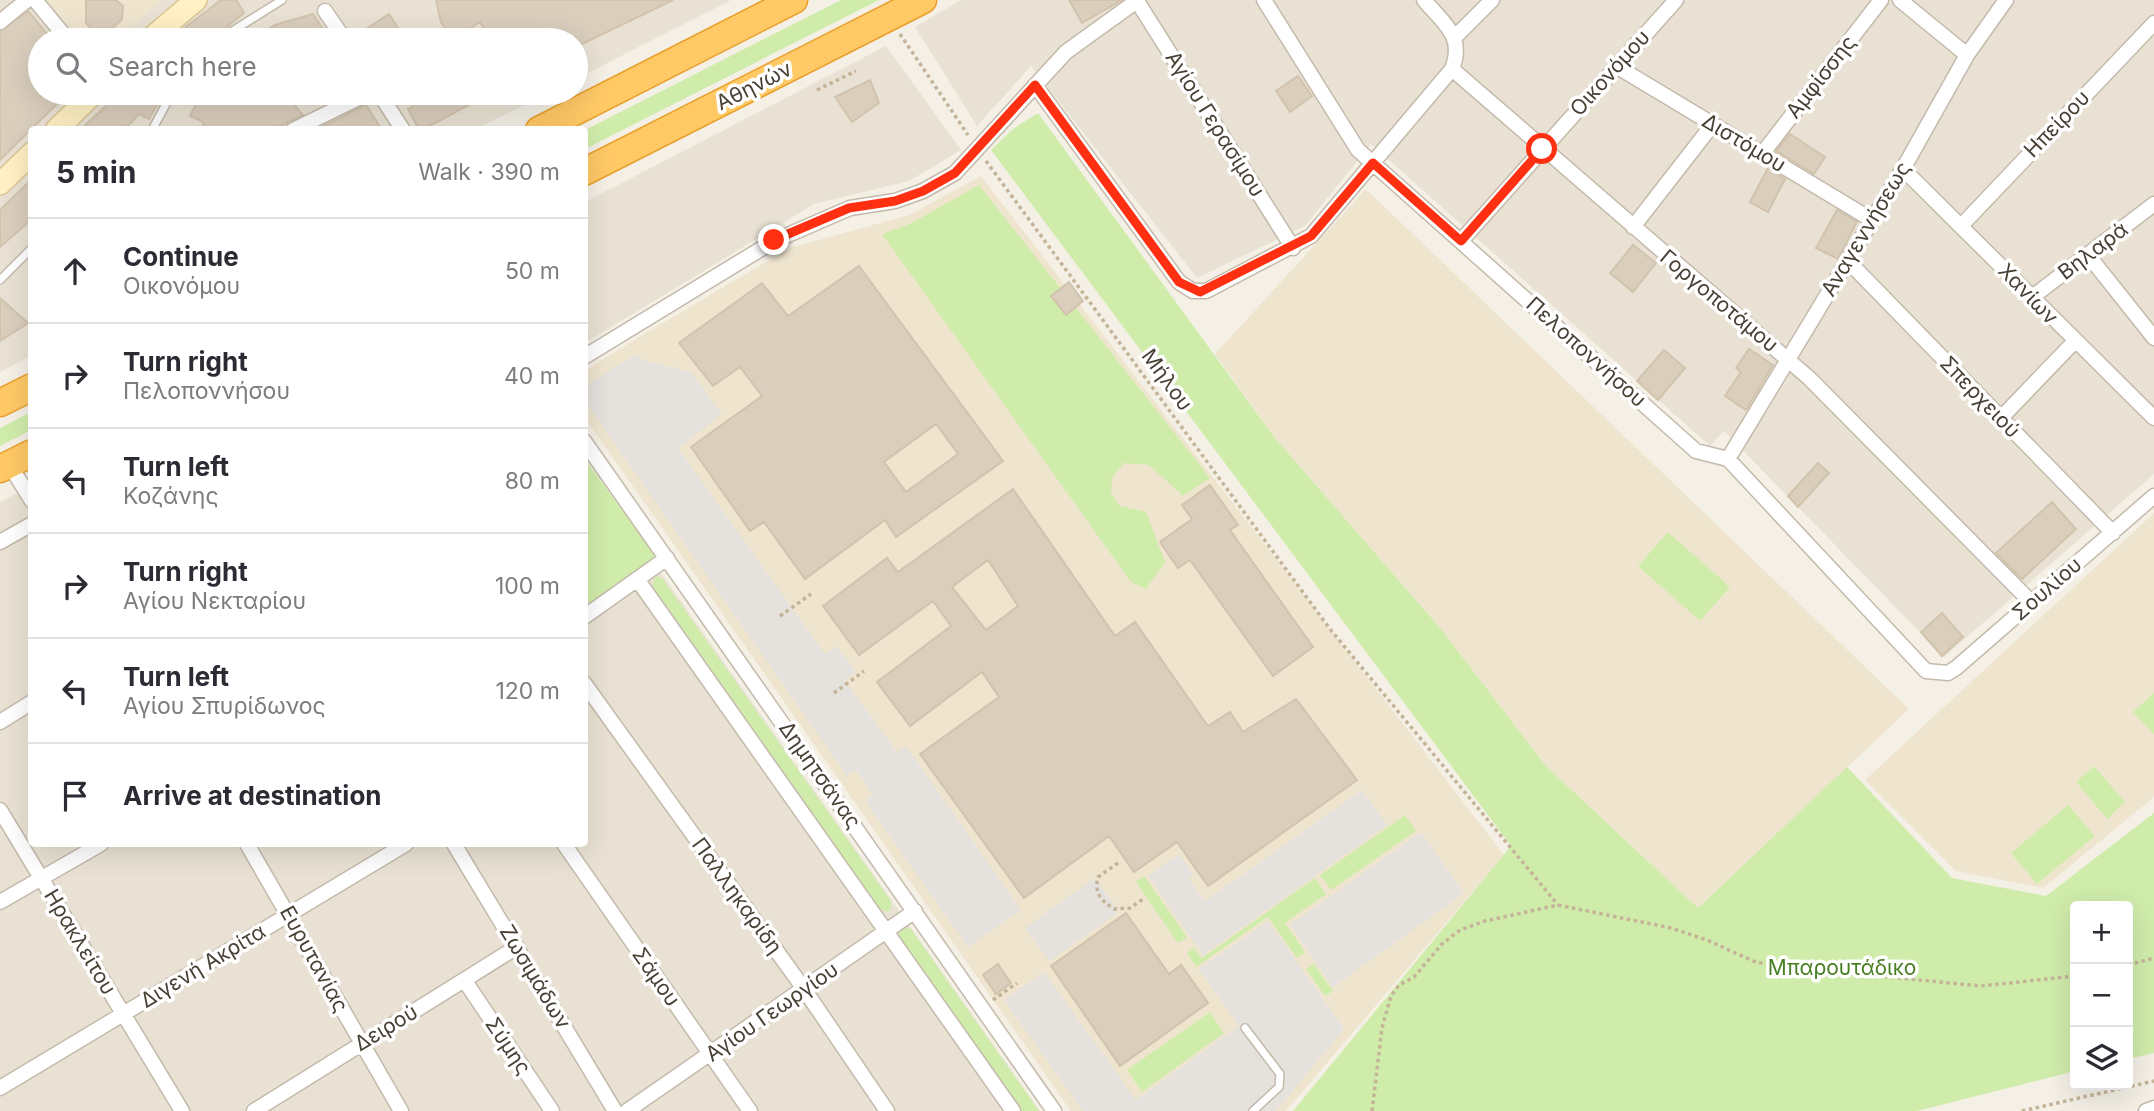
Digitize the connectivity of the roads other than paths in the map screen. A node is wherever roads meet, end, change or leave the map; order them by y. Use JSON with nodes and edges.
{"nodes":[{"id":1,"x":27,"y":0,"type":"edge"},
{"id":2,"x":35,"y":0,"type":"edge"},
{"id":3,"x":196,"y":0,"type":"edge"},
{"id":4,"x":282,"y":0,"type":"edge"},
{"id":5,"x":794,"y":0,"type":"edge"},
{"id":6,"x":923,"y":0,"type":"edge"},
{"id":7,"x":1137,"y":0,"type":"edge"},
{"id":8,"x":1264,"y":0,"type":"edge"},
{"id":9,"x":1424,"y":0,"type":"edge"},
{"id":10,"x":1492,"y":0,"type":"edge"},
{"id":11,"x":1675,"y":0,"type":"edge"},
{"id":12,"x":1881,"y":0,"type":"edge"},
{"id":13,"x":1900,"y":0,"type":"edge"},
{"id":14,"x":2006,"y":0,"type":"edge"},
{"id":15,"x":325,"y":11,"type":"dead end"},
{"id":16,"x":0,"y":22,"type":"edge"},
{"id":17,"x":2154,"y":23,"type":"edge"},
{"id":18,"x":58,"y":28,"type":"edge"},
{"id":19,"x":163,"y":28,"type":"edge"},
{"id":20,"x":237,"y":28,"type":"edge"},
{"id":21,"x":337,"y":28,"type":"edge"},
{"id":22,"x":1455,"y":37,"type":"junction"},
{"id":23,"x":1967,"y":55,"type":"junction"},
{"id":24,"x":1616,"y":66,"type":"junction"},
{"id":25,"x":1452,"y":69,"type":"junction"},
{"id":26,"x":1035,"y":85,"type":"junction"},
{"id":27,"x":82,"y":105,"type":"edge"},
{"id":28,"x":166,"y":105,"type":"edge"},
{"id":29,"x":344,"y":105,"type":"edge"},
{"id":30,"x":387,"y":105,"type":"edge"},
{"id":31,"x":587,"y":105,"type":"edge"},
{"id":32,"x":588,"y":105,"type":"edge"},
{"id":33,"x":1713,"y":124,"type":"junction"},
{"id":34,"x":60,"y":126,"type":"edge"},
{"id":35,"x":154,"y":126,"type":"edge"},
{"id":36,"x":301,"y":126,"type":"edge"},
{"id":37,"x":400,"y":126,"type":"edge"},
{"id":38,"x":546,"y":126,"type":"edge"},
{"id":39,"x":1542,"y":149,"type":"junction"},
{"id":40,"x":1762,"y":154,"type":"junction"},
{"id":41,"x":28,"y":157,"type":"edge"},
{"id":42,"x":1373,"y":163,"type":"junction"},
{"id":43,"x":1903,"y":169,"type":"junction"},
{"id":44,"x":588,"y":170,"type":"edge"},
{"id":45,"x":1,"y":181,"type":"edge"},
{"id":46,"x":2154,"y":205,"type":"edge"},
{"id":47,"x":1872,"y":220,"type":"junction"},
{"id":48,"x":1961,"y":226,"type":"junction"},
{"id":49,"x":1633,"y":228,"type":"junction"},
{"id":50,"x":1461,"y":241,"type":"junction"},
{"id":51,"x":1293,"y":248,"type":"junction"},
{"id":52,"x":28,"y":252,"type":"edge"},
{"id":53,"x":2088,"y":256,"type":"junction"},
{"id":54,"x":1847,"y":260,"type":"junction"},
{"id":55,"x":0,"y":280,"type":"edge"},
{"id":56,"x":2031,"y":298,"type":"junction"},
{"id":57,"x":2154,"y":338,"type":"edge"},
{"id":58,"x":2074,"y":342,"type":"junction"},
{"id":59,"x":588,"y":355,"type":"edge"},
{"id":60,"x":1787,"y":359,"type":"junction"},
{"id":61,"x":28,"y":389,"type":"edge"},
{"id":62,"x":0,"y":403,"type":"edge"},
{"id":63,"x":2001,"y":418,"type":"junction"},
{"id":64,"x":2154,"y":418,"type":"edge"},
{"id":65,"x":588,"y":446,"type":"edge"},
{"id":66,"x":1728,"y":459,"type":"junction"},
{"id":67,"x":13,"y":462,"type":"edge"},
{"id":68,"x":28,"y":494,"type":"edge"},
{"id":69,"x":2154,"y":496,"type":"edge"},
{"id":70,"x":28,"y":526,"type":"edge"},
{"id":71,"x":2113,"y":533,"type":"junction"},
{"id":72,"x":0,"y":542,"type":"edge"},
{"id":73,"x":667,"y":558,"type":"junction"},
{"id":74,"x":637,"y":579,"type":"junction"},
{"id":75,"x":2032,"y":603,"type":"junction"},
{"id":76,"x":588,"y":614,"type":"edge"},
{"id":77,"x":588,"y":689,"type":"edge"},
{"id":78,"x":28,"y":704,"type":"edge"},
{"id":79,"x":0,"y":722,"type":"edge"},
{"id":80,"x":0,"y":810,"type":"edge"},
{"id":81,"x":96,"y":847,"type":"edge"},
{"id":82,"x":249,"y":847,"type":"edge"},
{"id":83,"x":401,"y":847,"type":"edge"},
{"id":84,"x":456,"y":847,"type":"edge"},
{"id":85,"x":566,"y":847,"type":"edge"},
{"id":86,"x":41,"y":877,"type":"junction"},
{"id":87,"x":0,"y":902,"type":"edge"},
{"id":88,"x":915,"y":911,"type":"junction"},
{"id":89,"x":290,"y":915,"type":"junction"},
{"id":90,"x":887,"y":929,"type":"junction"},
{"id":91,"x":517,"y":947,"type":"junction"},
{"id":92,"x":465,"y":981,"type":"junction"},
{"id":93,"x":804,"y":989,"type":"junction"},
{"id":94,"x":123,"y":1014,"type":"junction"},
{"id":95,"x":1245,"y":1028,"type":"dead end"},
{"id":96,"x":361,"y":1043,"type":"junction"},
{"id":97,"x":710,"y":1056,"type":"junction"},
{"id":98,"x":0,"y":1088,"type":"edge"},
{"id":99,"x":2154,"y":1108,"type":"edge"},
{"id":100,"x":182,"y":1111,"type":"edge"},
{"id":101,"x":254,"y":1111,"type":"edge"},
{"id":102,"x":401,"y":1111,"type":"edge"},
{"id":103,"x":552,"y":1111,"type":"edge"},
{"id":104,"x":615,"y":1111,"type":"edge"},
{"id":105,"x":627,"y":1111,"type":"edge"},
{"id":106,"x":750,"y":1111,"type":"edge"},
{"id":107,"x":887,"y":1111,"type":"edge"},
{"id":108,"x":1013,"y":1111,"type":"edge"},
{"id":109,"x":1054,"y":1111,"type":"edge"},
{"id":110,"x":1253,"y":1111,"type":"edge"},
{"id":111,"x":2146,"y":1111,"type":"edge"}],
"edges":[{"from":1,"to":16,"type":"street"},
{"from":2,"to":18,"type":"street"},
{"from":3,"to":19,"type":"street"},
{"from":4,"to":20,"type":"lane"},
{"from":5,"to":32,"type":"highway"},
{"from":6,"to":44,"type":"highway","name":"Αθηνών"},
{"from":7,"to":26,"type":"street"},
{"from":7,"to":51,"type":"street","name":"Αγίου Γερασίμου"},
{"from":8,"to":42,"type":"street","name":"Πελοποννήσου"},
{"from":9,"to":22,"type":"street"},
{"from":10,"to":22,"type":"street"},
{"from":11,"to":24,"type":"street","name":"Οικονόμου"},
{"from":12,"to":40,"type":"street","name":"Αμφίσσης"},
{"from":13,"to":23,"type":"street"},
{"from":14,"to":23,"type":"street","name":"Αναγεννήσεως"},
{"from":15,"to":21,"type":"street"},
{"from":17,"to":48,"type":"street","name":"Ηπείρου"},
{"from":22,"to":25,"type":"street"},
{"from":23,"to":43,"type":"street","name":"Αναγεννήσεως"},
{"from":24,"to":33,"type":"street","name":"Διστόμου"},
{"from":24,"to":39,"type":"street","name":"Οικονόμου"},
{"from":25,"to":39,"type":"street","name":"Γοργοποτάμου"},
{"from":25,"to":42,"type":"street"},
{"from":26,"to":51,"type":"street"},
{"from":26,"to":59,"type":"street"},
{"from":27,"to":34,"type":"street"},
{"from":28,"to":35,"type":"lane"},
{"from":29,"to":36,"type":"street"},
{"from":30,"to":37,"type":"street"},
{"from":31,"to":38,"type":"highway"},
{"from":33,"to":40,"type":"street","name":"Διστόμου"},
{"from":33,"to":49,"type":"street"},
{"from":39,"to":49,"type":"street","name":"Γοργοποτάμου"},
{"from":39,"to":50,"type":"street","name":"Οικονόμου"},
{"from":40,"to":47,"type":"street","name":"Διστόμου"},
{"from":41,"to":45,"type":"street"},
{"from":42,"to":50,"type":"street","name":"Πελοποννήσου"},
{"from":42,"to":51,"type":"street"},
{"from":43,"to":47,"type":"street","name":"Αναγεννήσεως"},
{"from":43,"to":48,"type":"street","name":"Χανίων"},
{"from":46,"to":53,"type":"street","name":"Βηλαρά"},
{"from":47,"to":54,"type":"street","name":"Αναγεννήσεως"},
{"from":48,"to":56,"type":"street","name":"Χανίων"},
{"from":49,"to":60,"type":"street","name":"Γοργοποτάμου"},
{"from":50,"to":66,"type":"street","name":"Πελοποννήσου"},
{"from":52,"to":55,"type":"lane"},
{"from":53,"to":56,"type":"street","name":"Βηλαρά"},
{"from":53,"to":57,"type":"street"},
{"from":54,"to":60,"type":"street","name":"Αναγεννήσεως"},
{"from":54,"to":63,"type":"street","name":"Σπερχειού"},
{"from":56,"to":58,"type":"street","name":"Χανίων"},
{"from":58,"to":63,"type":"street"},
{"from":58,"to":64,"type":"street","name":"Χανίων"},
{"from":60,"to":66,"type":"street","name":"Αναγεννήσεως"},
{"from":60,"to":75,"type":"street","name":"Γοργοποτάμου"},
{"from":61,"to":62,"type":"highway"},
{"from":63,"to":71,"type":"street","name":"Σπερχειού"},
{"from":65,"to":73,"type":"street","name":"Δημητσάνας"},
{"from":66,"to":75,"type":"street","name":"Σουλίου"},
{"from":67,"to":68,"type":"street"},
{"from":69,"to":71,"type":"street","name":"Σουλίου"},
{"from":70,"to":72,"type":"street"},
{"from":71,"to":75,"type":"street","name":"Σουλίου"},
{"from":73,"to":74,"type":"street"},
{"from":73,"to":88,"type":"street","name":"Δημητσάνας"},
{"from":74,"to":76,"type":"street"},
{"from":74,"to":90,"type":"street","name":"Δημητσάνας"},
{"from":77,"to":93,"type":"street","name":"Παλληκαρίδη"},
{"from":78,"to":79,"type":"street"},
{"from":80,"to":86,"type":"street","name":"Ηρακλείτου"},
{"from":81,"to":86,"type":"street"},
{"from":82,"to":89,"type":"street","name":"Ευρυτανίας"},
{"from":83,"to":89,"type":"street","name":"Διγενή Ακρίτα"},
{"from":84,"to":91,"type":"street","name":"Ζωσιμάδων"},
{"from":85,"to":97,"type":"street","name":"Σάμου"},
{"from":86,"to":87,"type":"street"},
{"from":86,"to":94,"type":"street","name":"Ηρακλείτου"},
{"from":88,"to":90,"type":"street","name":"Αγίου Γεωργίου"},
{"from":88,"to":109,"type":"street","name":"Δημητσάνας"},
{"from":89,"to":94,"type":"street","name":"Διγενή Ακρίτα"},
{"from":89,"to":96,"type":"street","name":"Ευρυτανίας"},
{"from":90,"to":93,"type":"street","name":"Αγίου Γεωργίου"},
{"from":90,"to":108,"type":"street","name":"Δημητσάνας"},
{"from":91,"to":92,"type":"street","name":"Δειρού"},
{"from":91,"to":104,"type":"street","name":"Ζωσιμάδων"},
{"from":92,"to":96,"type":"street","name":"Δειρού"},
{"from":92,"to":103,"type":"street","name":"Σύμης"},
{"from":93,"to":97,"type":"street","name":"Αγίου Γεωργίου"},
{"from":93,"to":107,"type":"street","name":"Παλληκαρίδη"},
{"from":94,"to":98,"type":"street","name":"Διγενή Ακρίτα"},
{"from":94,"to":100,"type":"street","name":"Ηρακλείτου"},
{"from":95,"to":110,"type":"lane"},
{"from":96,"to":101,"type":"street","name":"Δειρού"},
{"from":96,"to":102,"type":"street","name":"Ευρυτανίας"},
{"from":97,"to":105,"type":"street","name":"Αγίου Γεωργίου"},
{"from":97,"to":106,"type":"street","name":"Σάμου"},
{"from":99,"to":111,"type":"street"}]}
